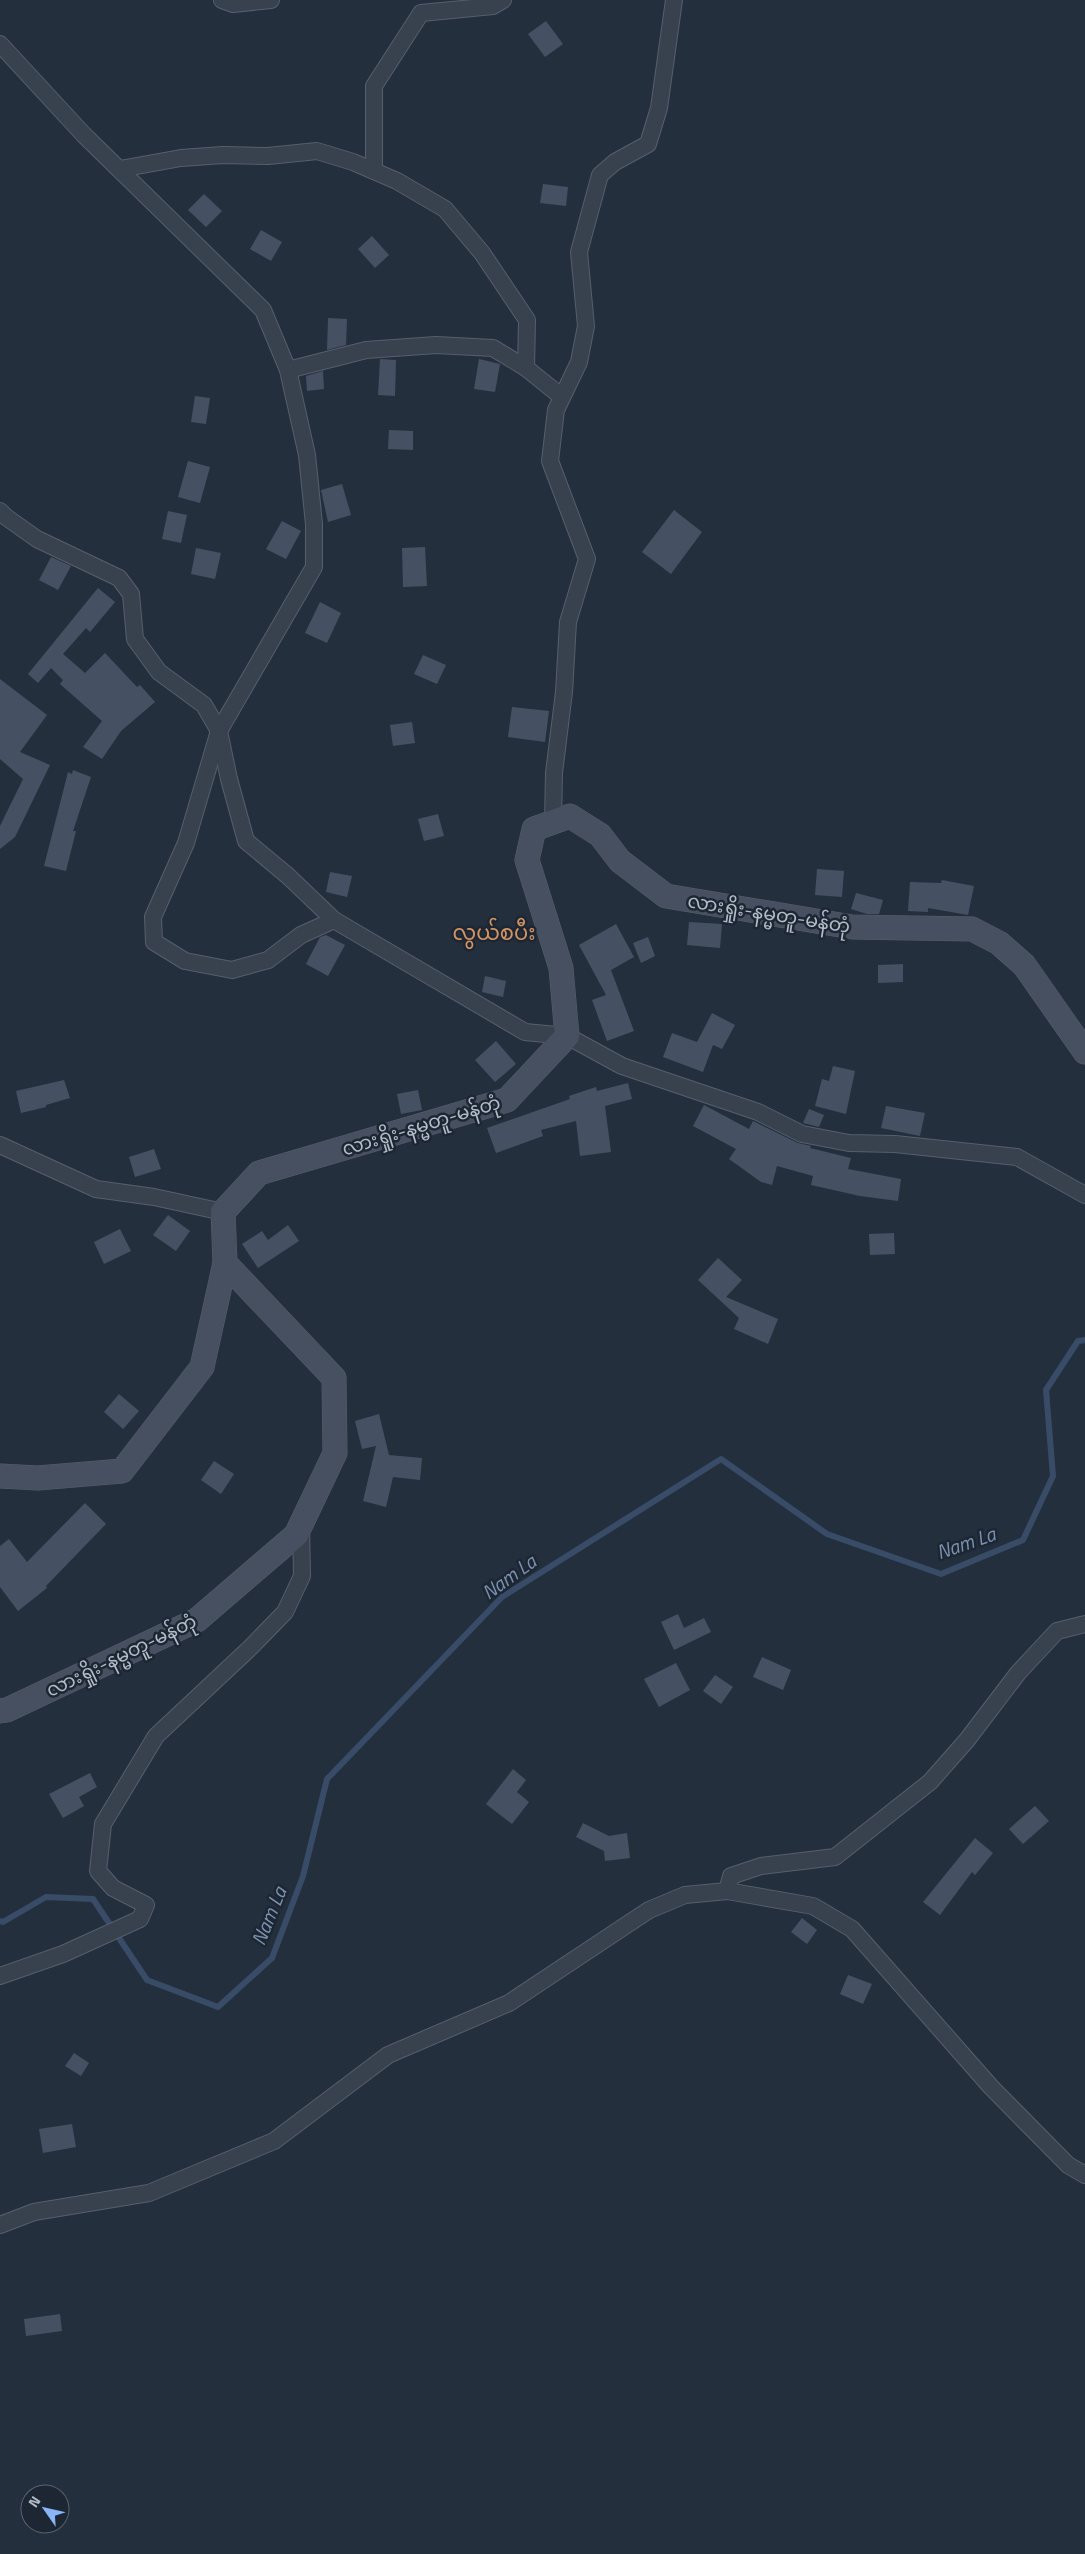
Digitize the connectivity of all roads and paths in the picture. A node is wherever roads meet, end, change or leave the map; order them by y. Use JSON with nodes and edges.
{"nodes":[{"id":1,"x":222,"y":0,"type":"edge"},
{"id":2,"x":271,"y":0,"type":"edge"},
{"id":3,"x":503,"y":0,"type":"edge"},
{"id":4,"x":674,"y":0,"type":"edge"},
{"id":5,"x":0,"y":44,"type":"edge"},
{"id":6,"x":120,"y":170,"type":"junction"},
{"id":7,"x":374,"y":171,"type":"junction"},
{"id":8,"x":526,"y":368,"type":"junction"},
{"id":9,"x":288,"y":370,"type":"junction"},
{"id":10,"x":562,"y":397,"type":"junction"},
{"id":11,"x":0,"y":511,"type":"edge"},
{"id":12,"x":219,"y":731,"type":"junction"},
{"id":13,"x":553,"y":822,"type":"junction"},
{"id":14,"x":334,"y":920,"type":"junction"},
{"id":15,"x":567,"y":1036,"type":"junction"},
{"id":16,"x":1085,"y":1052,"type":"edge"},
{"id":17,"x":0,"y":1145,"type":"edge"},
{"id":18,"x":1085,"y":1195,"type":"edge"},
{"id":19,"x":224,"y":1212,"type":"junction"},
{"id":20,"x":225,"y":1263,"type":"junction"},
{"id":21,"x":0,"y":1476,"type":"edge"},
{"id":22,"x":301,"y":1524,"type":"junction"},
{"id":23,"x":1085,"y":1624,"type":"edge"},
{"id":24,"x":0,"y":1711,"type":"edge"},
{"id":25,"x":727,"y":1891,"type":"junction"},
{"id":26,"x":0,"y":1976,"type":"edge"},
{"id":27,"x":1085,"y":2175,"type":"edge"},
{"id":28,"x":0,"y":2225,"type":"edge"}],
"edges":[{"from":1,"to":2,"type":"street"},
{"from":3,"to":7,"type":"street"},
{"from":4,"to":10,"type":"street"},
{"from":5,"to":6,"type":"street"},
{"from":6,"to":7,"type":"street"},
{"from":6,"to":9,"type":"street"},
{"from":7,"to":8,"type":"street"},
{"from":8,"to":9,"type":"street"},
{"from":8,"to":10,"type":"street"},
{"from":9,"to":12,"type":"street"},
{"from":10,"to":13,"type":"street"},
{"from":11,"to":12,"type":"street"},
{"from":12,"to":14,"type":"street"},
{"from":12,"to":14,"type":"street"},
{"from":13,"to":15,"type":"main road","name":"လားရှိုး-နမ္မတူ-မန်တုံ"},
{"from":13,"to":16,"type":"main road","name":"လားရှိုး-နမ္မတူ-မန်တုံ"},
{"from":14,"to":15,"type":"street"},
{"from":15,"to":18,"type":"street"},
{"from":15,"to":19,"type":"main road","name":"လားရှိုး-နမ္မတူ-မန်တုံ"},
{"from":17,"to":19,"type":"street"},
{"from":19,"to":20,"type":"main road"},
{"from":20,"to":21,"type":"main road"},
{"from":20,"to":22,"type":"main road","name":"လားရှိုး-နမ္မတူ-မန်တုံ"},
{"from":22,"to":24,"type":"main road","name":"လားရှိုး-နမ္မတူ-မန်တုံ"},
{"from":22,"to":26,"type":"street"},
{"from":23,"to":25,"type":"street"},
{"from":25,"to":27,"type":"street"},
{"from":25,"to":28,"type":"street"}]}
